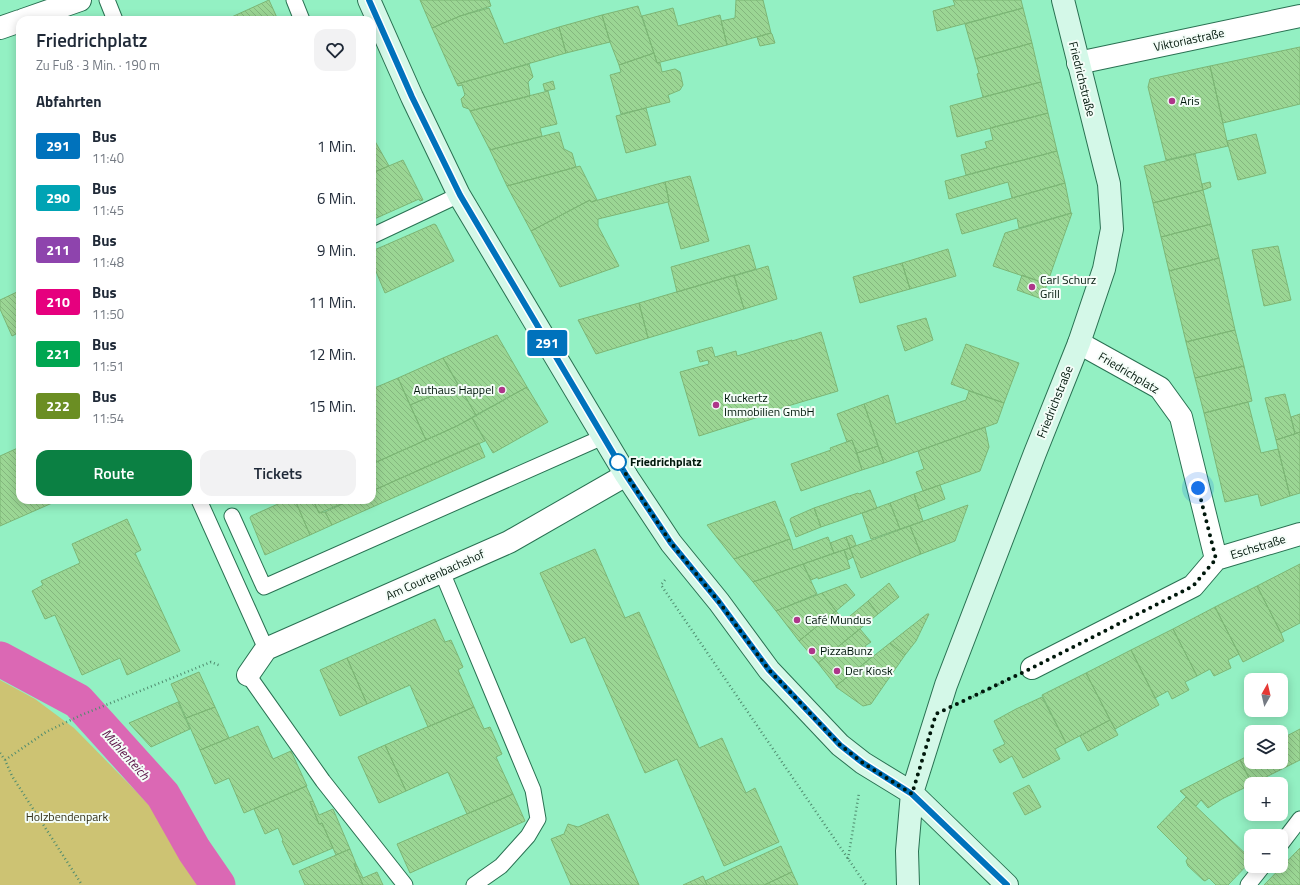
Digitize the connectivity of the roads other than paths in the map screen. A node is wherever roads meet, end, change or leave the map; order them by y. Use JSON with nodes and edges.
{"nodes":[{"id":1,"x":80,"y":0,"type":"edge"},
{"id":2,"x":107,"y":0,"type":"edge"},
{"id":3,"x":294,"y":0,"type":"edge"},
{"id":4,"x":369,"y":0,"type":"edge"},
{"id":5,"x":1063,"y":0,"type":"edge"},
{"id":6,"x":34,"y":16,"type":"edge"},
{"id":7,"x":113,"y":16,"type":"edge"},
{"id":8,"x":300,"y":16,"type":"edge"},
{"id":9,"x":1300,"y":16,"type":"edge"},
{"id":10,"x":16,"y":22,"type":"edge"},
{"id":11,"x":0,"y":28,"type":"edge"},
{"id":12,"x":1078,"y":63,"type":"junction"},
{"id":13,"x":460,"y":195,"type":"junction"},
{"id":14,"x":376,"y":234,"type":"edge"},
{"id":15,"x":1079,"y":343,"type":"junction"},
{"id":16,"x":603,"y":437,"type":"junction"},
{"id":17,"x":626,"y":475,"type":"junction"},
{"id":18,"x":201,"y":504,"type":"edge"},
{"id":19,"x":232,"y":516,"type":"dead end"},
{"id":20,"x":1300,"y":534,"type":"edge"},
{"id":21,"x":1216,"y":559,"type":"junction"},
{"id":22,"x":442,"y":572,"type":"junction"},
{"id":23,"x":266,"y":649,"type":"junction"},
{"id":24,"x":1032,"y":668,"type":"road end"},
{"id":25,"x":248,"y":676,"type":"joint"},
{"id":26,"x":912,"y":794,"type":"junction"},
{"id":27,"x":1300,"y":819,"type":"edge"},
{"id":28,"x":1288,"y":835,"type":"edge"},
{"id":29,"x":1257,"y":873,"type":"edge"},
{"id":30,"x":405,"y":885,"type":"edge"},
{"id":31,"x":474,"y":885,"type":"edge"},
{"id":32,"x":908,"y":885,"type":"edge"},
{"id":33,"x":1007,"y":885,"type":"edge"},
{"id":34,"x":1248,"y":885,"type":"edge"}],
"edges":[{"from":1,"to":6,"type":"street"},
{"from":2,"to":7,"type":"lane"},
{"from":3,"to":8,"type":"lane"},
{"from":4,"to":13,"type":"main road"},
{"from":5,"to":12,"type":"main road","name":"Friedrichstraße"},
{"from":9,"to":12,"type":"street","name":"Viktoriastraße"},
{"from":10,"to":11,"type":"street"},
{"from":12,"to":15,"type":"main road","name":"Friedrichstraße"},
{"from":13,"to":14,"type":"lane"},
{"from":13,"to":16,"type":"main road"},
{"from":15,"to":21,"type":"street","name":"Friedrichplatz"},
{"from":15,"to":26,"type":"main road","name":"Friedrichstraße"},
{"from":16,"to":17,"type":"main road"},
{"from":16,"to":19,"type":"lane"},
{"from":17,"to":22,"type":"street","name":"Am Courtenbachshof"},
{"from":17,"to":26,"type":"main road"},
{"from":18,"to":23,"type":"lane"},
{"from":20,"to":21,"type":"street","name":"Eschstraße"},
{"from":21,"to":24,"type":"street"},
{"from":22,"to":23,"type":"street","name":"Am Courtenbachshof"},
{"from":22,"to":31,"type":"lane"},
{"from":23,"to":25,"type":"street"},
{"from":25,"to":30,"type":"lane"},
{"from":26,"to":32,"type":"main road","name":"Friedrichstraße"},
{"from":26,"to":33,"type":"main road"},
{"from":27,"to":28,"type":"lane"},
{"from":29,"to":34,"type":"lane"}]}
